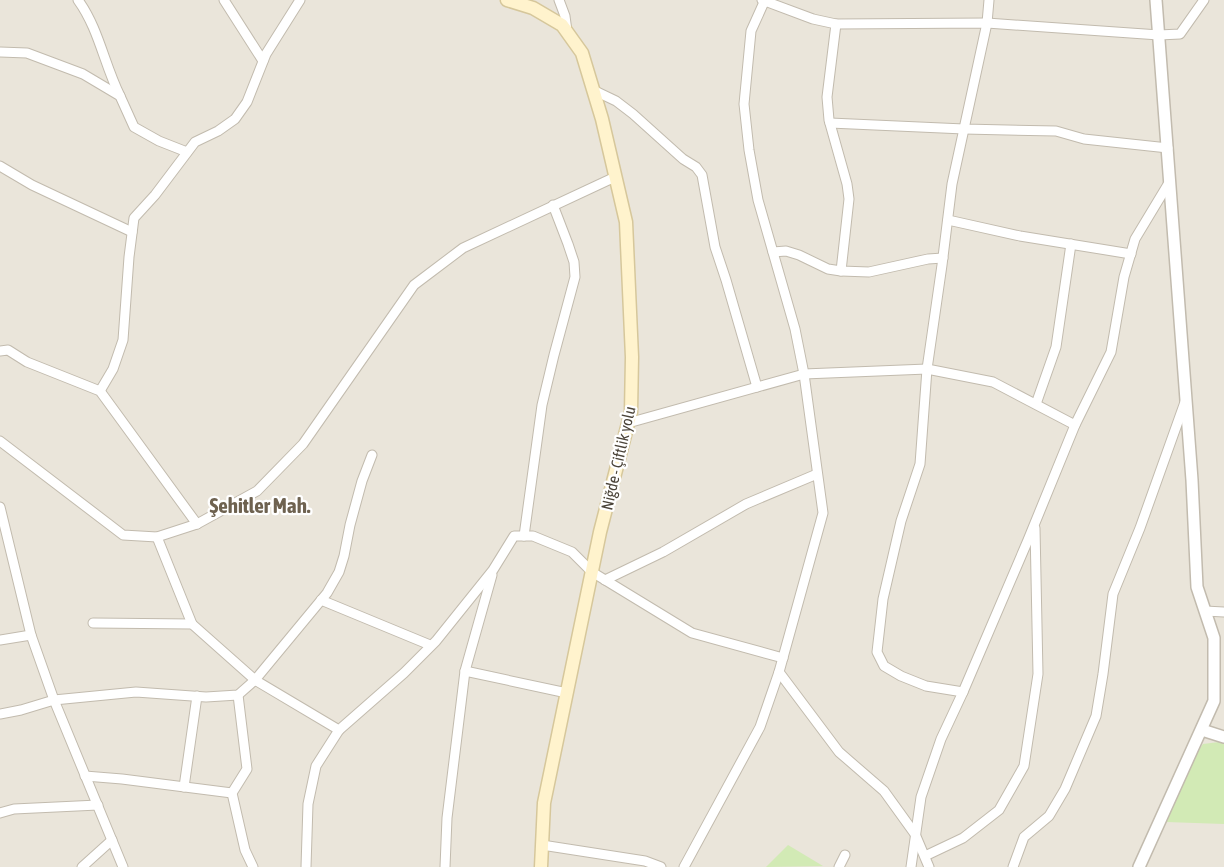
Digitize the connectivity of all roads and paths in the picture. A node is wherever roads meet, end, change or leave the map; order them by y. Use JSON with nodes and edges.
{"nodes":[{"id":1,"x":78,"y":0,"type":"edge"},
{"id":2,"x":224,"y":0,"type":"edge"},
{"id":3,"x":300,"y":0,"type":"edge"},
{"id":4,"x":507,"y":0,"type":"edge"},
{"id":5,"x":559,"y":0,"type":"edge"},
{"id":6,"x":989,"y":0,"type":"edge"},
{"id":7,"x":1156,"y":0,"type":"edge"},
{"id":8,"x":1204,"y":0,"type":"edge"},
{"id":9,"x":763,"y":1,"type":"edge"},
{"id":10,"x":987,"y":23,"type":"junction"},
{"id":11,"x":836,"y":24,"type":"junction"},
{"id":12,"x":567,"y":32,"type":"junction"},
{"id":13,"x":1159,"y":35,"type":"junction"},
{"id":14,"x":1,"y":50,"type":"edge"},
{"id":15,"x":263,"y":62,"type":"junction"},
{"id":16,"x":593,"y":90,"type":"junction"},
{"id":17,"x":120,"y":96,"type":"junction"},
{"id":18,"x":830,"y":123,"type":"junction"},
{"id":19,"x":964,"y":129,"type":"junction"},
{"id":20,"x":1168,"y":148,"type":"junction"},
{"id":21,"x":187,"y":152,"type":"junction"},
{"id":22,"x":0,"y":166,"type":"edge"},
{"id":23,"x":615,"y":177,"type":"junction"},
{"id":24,"x":1170,"y":181,"type":"junction"},
{"id":25,"x":553,"y":206,"type":"junction"},
{"id":26,"x":948,"y":220,"type":"junction"},
{"id":27,"x":132,"y":232,"type":"junction"},
{"id":28,"x":1071,"y":244,"type":"junction"},
{"id":29,"x":773,"y":252,"type":"junction"},
{"id":30,"x":1131,"y":254,"type":"junction"},
{"id":31,"x":943,"y":258,"type":"junction"},
{"id":32,"x":841,"y":271,"type":"junction"},
{"id":33,"x":0,"y":351,"type":"edge"},
{"id":34,"x":927,"y":369,"type":"junction"},
{"id":35,"x":804,"y":374,"type":"junction"},
{"id":36,"x":757,"y":387,"type":"junction"},
{"id":37,"x":100,"y":391,"type":"junction"},
{"id":38,"x":1186,"y":400,"type":"junction"},
{"id":39,"x":1036,"y":404,"type":"junction"},
{"id":40,"x":628,"y":423,"type":"junction"},
{"id":41,"x":1075,"y":425,"type":"junction"},
{"id":42,"x":0,"y":441,"type":"edge"},
{"id":43,"x":372,"y":455,"type":"dead end"},
{"id":44,"x":817,"y":474,"type":"junction"},
{"id":45,"x":0,"y":507,"type":"edge"},
{"id":46,"x":1035,"y":523,"type":"junction"},
{"id":47,"x":197,"y":524,"type":"junction"},
{"id":48,"x":524,"y":536,"type":"junction"},
{"id":49,"x":156,"y":537,"type":"junction"},
{"id":50,"x":493,"y":570,"type":"junction"},
{"id":51,"x":592,"y":572,"type":"junction"},
{"id":52,"x":605,"y":580,"type":"junction"},
{"id":53,"x":320,"y":600,"type":"junction"},
{"id":54,"x":1205,"y":611,"type":"junction"},
{"id":55,"x":1224,"y":612,"type":"edge"},
{"id":56,"x":93,"y":623,"type":"dead end"},
{"id":57,"x":192,"y":624,"type":"junction"},
{"id":58,"x":31,"y":635,"type":"junction"},
{"id":59,"x":0,"y":640,"type":"edge"},
{"id":60,"x":430,"y":645,"type":"junction"},
{"id":61,"x":783,"y":658,"type":"junction"},
{"id":62,"x":465,"y":671,"type":"junction"},
{"id":63,"x":779,"y":672,"type":"junction"},
{"id":64,"x":255,"y":680,"type":"junction"},
{"id":65,"x":963,"y":692,"type":"junction"},
{"id":66,"x":567,"y":693,"type":"junction"},
{"id":67,"x":238,"y":695,"type":"junction"},
{"id":68,"x":196,"y":696,"type":"junction"},
{"id":69,"x":54,"y":700,"type":"junction"},
{"id":70,"x":1219,"y":702,"type":"edge"},
{"id":71,"x":0,"y":714,"type":"edge"},
{"id":72,"x":339,"y":730,"type":"junction"},
{"id":73,"x":1202,"y":730,"type":"junction"},
{"id":74,"x":1224,"y":737,"type":"edge"},
{"id":75,"x":85,"y":776,"type":"junction"},
{"id":76,"x":184,"y":787,"type":"junction"},
{"id":77,"x":232,"y":793,"type":"junction"},
{"id":78,"x":98,"y":805,"type":"junction"},
{"id":79,"x":0,"y":813,"type":"edge"},
{"id":80,"x":915,"y":834,"type":"junction"},
{"id":81,"x":112,"y":840,"type":"junction"},
{"id":82,"x":542,"y":845,"type":"junction"},
{"id":83,"x":845,"y":856,"type":"dead end"},
{"id":84,"x":925,"y":856,"type":"junction"},
{"id":85,"x":82,"y":867,"type":"edge"},
{"id":86,"x":123,"y":867,"type":"edge"},
{"id":87,"x":253,"y":867,"type":"edge"},
{"id":88,"x":306,"y":867,"type":"edge"},
{"id":89,"x":444,"y":867,"type":"edge"},
{"id":90,"x":541,"y":867,"type":"edge"},
{"id":91,"x":661,"y":867,"type":"edge"},
{"id":92,"x":684,"y":867,"type":"edge"},
{"id":93,"x":839,"y":867,"type":"edge"},
{"id":94,"x":911,"y":867,"type":"edge"},
{"id":95,"x":930,"y":867,"type":"edge"},
{"id":96,"x":1013,"y":867,"type":"edge"},
{"id":97,"x":1139,"y":867,"type":"edge"}],
"edges":[{"from":1,"to":17,"type":"street"},
{"from":2,"to":15,"type":"street"},
{"from":3,"to":15,"type":"street"},
{"from":4,"to":12,"type":"main road","name":"Niğde - Çiftlik yolu"},
{"from":5,"to":12,"type":"street"},
{"from":6,"to":10,"type":"street"},
{"from":7,"to":13,"type":"street"},
{"from":8,"to":13,"type":"street"},
{"from":9,"to":11,"type":"street"},
{"from":9,"to":29,"type":"street"},
{"from":10,"to":11,"type":"street"},
{"from":10,"to":13,"type":"street"},
{"from":10,"to":19,"type":"street"},
{"from":11,"to":18,"type":"street"},
{"from":12,"to":16,"type":"main road","name":"Niğde - Çiftlik yolu"},
{"from":13,"to":20,"type":"street"},
{"from":14,"to":17,"type":"street"},
{"from":15,"to":21,"type":"street"},
{"from":16,"to":23,"type":"main road","name":"Niğde - Çiftlik yolu"},
{"from":16,"to":36,"type":"street"},
{"from":17,"to":21,"type":"street"},
{"from":18,"to":19,"type":"street"},
{"from":18,"to":32,"type":"street"},
{"from":19,"to":20,"type":"street"},
{"from":19,"to":26,"type":"street"},
{"from":20,"to":24,"type":"street"},
{"from":21,"to":27,"type":"street"},
{"from":22,"to":27,"type":"street"},
{"from":23,"to":25,"type":"street"},
{"from":23,"to":40,"type":"main road","name":"Niğde - Çiftlik yolu"},
{"from":24,"to":30,"type":"street"},
{"from":24,"to":38,"type":"street"},
{"from":25,"to":47,"type":"street"},
{"from":25,"to":48,"type":"street"},
{"from":26,"to":28,"type":"street"},
{"from":26,"to":31,"type":"street"},
{"from":27,"to":37,"type":"street"},
{"from":28,"to":30,"type":"street"},
{"from":28,"to":39,"type":"street"},
{"from":29,"to":32,"type":"street"},
{"from":29,"to":35,"type":"street"},
{"from":30,"to":41,"type":"street"},
{"from":31,"to":32,"type":"street"},
{"from":31,"to":34,"type":"street"},
{"from":33,"to":37,"type":"street"},
{"from":34,"to":35,"type":"street"},
{"from":34,"to":39,"type":"street"},
{"from":34,"to":65,"type":"street"},
{"from":35,"to":36,"type":"street"},
{"from":35,"to":44,"type":"street"},
{"from":36,"to":40,"type":"street"},
{"from":37,"to":47,"type":"street"},
{"from":38,"to":54,"type":"street"},
{"from":38,"to":96,"type":"street"},
{"from":39,"to":41,"type":"street"},
{"from":40,"to":51,"type":"main road","name":"Niğde - Çiftlik yolu"},
{"from":41,"to":46,"type":"street"},
{"from":42,"to":49,"type":"street"},
{"from":43,"to":53,"type":"street"},
{"from":44,"to":52,"type":"street"},
{"from":44,"to":61,"type":"street"},
{"from":45,"to":58,"type":"street"},
{"from":46,"to":65,"type":"street"},
{"from":46,"to":84,"type":"street"},
{"from":47,"to":49,"type":"street"},
{"from":48,"to":50,"type":"street"},
{"from":48,"to":51,"type":"street"},
{"from":49,"to":57,"type":"street"},
{"from":50,"to":60,"type":"street"},
{"from":50,"to":62,"type":"street"},
{"from":51,"to":52,"type":"street"},
{"from":51,"to":66,"type":"main road","name":"Niğde - Çiftlik yolu"},
{"from":52,"to":61,"type":"street"},
{"from":53,"to":60,"type":"street"},
{"from":53,"to":64,"type":"street"},
{"from":54,"to":55,"type":"street"},
{"from":54,"to":70,"type":"street"},
{"from":56,"to":57,"type":"street"},
{"from":57,"to":64,"type":"street"},
{"from":58,"to":59,"type":"street"},
{"from":58,"to":69,"type":"street"},
{"from":60,"to":72,"type":"street"},
{"from":61,"to":63,"type":"street"},
{"from":62,"to":66,"type":"street"},
{"from":62,"to":89,"type":"street"},
{"from":63,"to":80,"type":"street"},
{"from":63,"to":92,"type":"street"},
{"from":64,"to":67,"type":"street"},
{"from":64,"to":72,"type":"street"},
{"from":65,"to":80,"type":"street"},
{"from":66,"to":82,"type":"main road","name":"Niğde - Çiftlik yolu"},
{"from":67,"to":68,"type":"street"},
{"from":67,"to":77,"type":"street"},
{"from":68,"to":69,"type":"street"},
{"from":68,"to":76,"type":"street"},
{"from":69,"to":71,"type":"street"},
{"from":69,"to":75,"type":"street"},
{"from":70,"to":73,"type":"street"},
{"from":72,"to":88,"type":"street"},
{"from":73,"to":74,"type":"street"},
{"from":73,"to":97,"type":"street"},
{"from":75,"to":76,"type":"street"},
{"from":75,"to":78,"type":"street"},
{"from":76,"to":77,"type":"street"},
{"from":77,"to":87,"type":"street"},
{"from":78,"to":79,"type":"street"},
{"from":78,"to":81,"type":"street"},
{"from":80,"to":84,"type":"street"},
{"from":80,"to":94,"type":"street"},
{"from":81,"to":85,"type":"street"},
{"from":81,"to":86,"type":"street"},
{"from":82,"to":90,"type":"main road","name":"Niğde - Çiftlik yolu"},
{"from":82,"to":91,"type":"street"},
{"from":83,"to":93,"type":"street"},
{"from":84,"to":95,"type":"street"}]}
